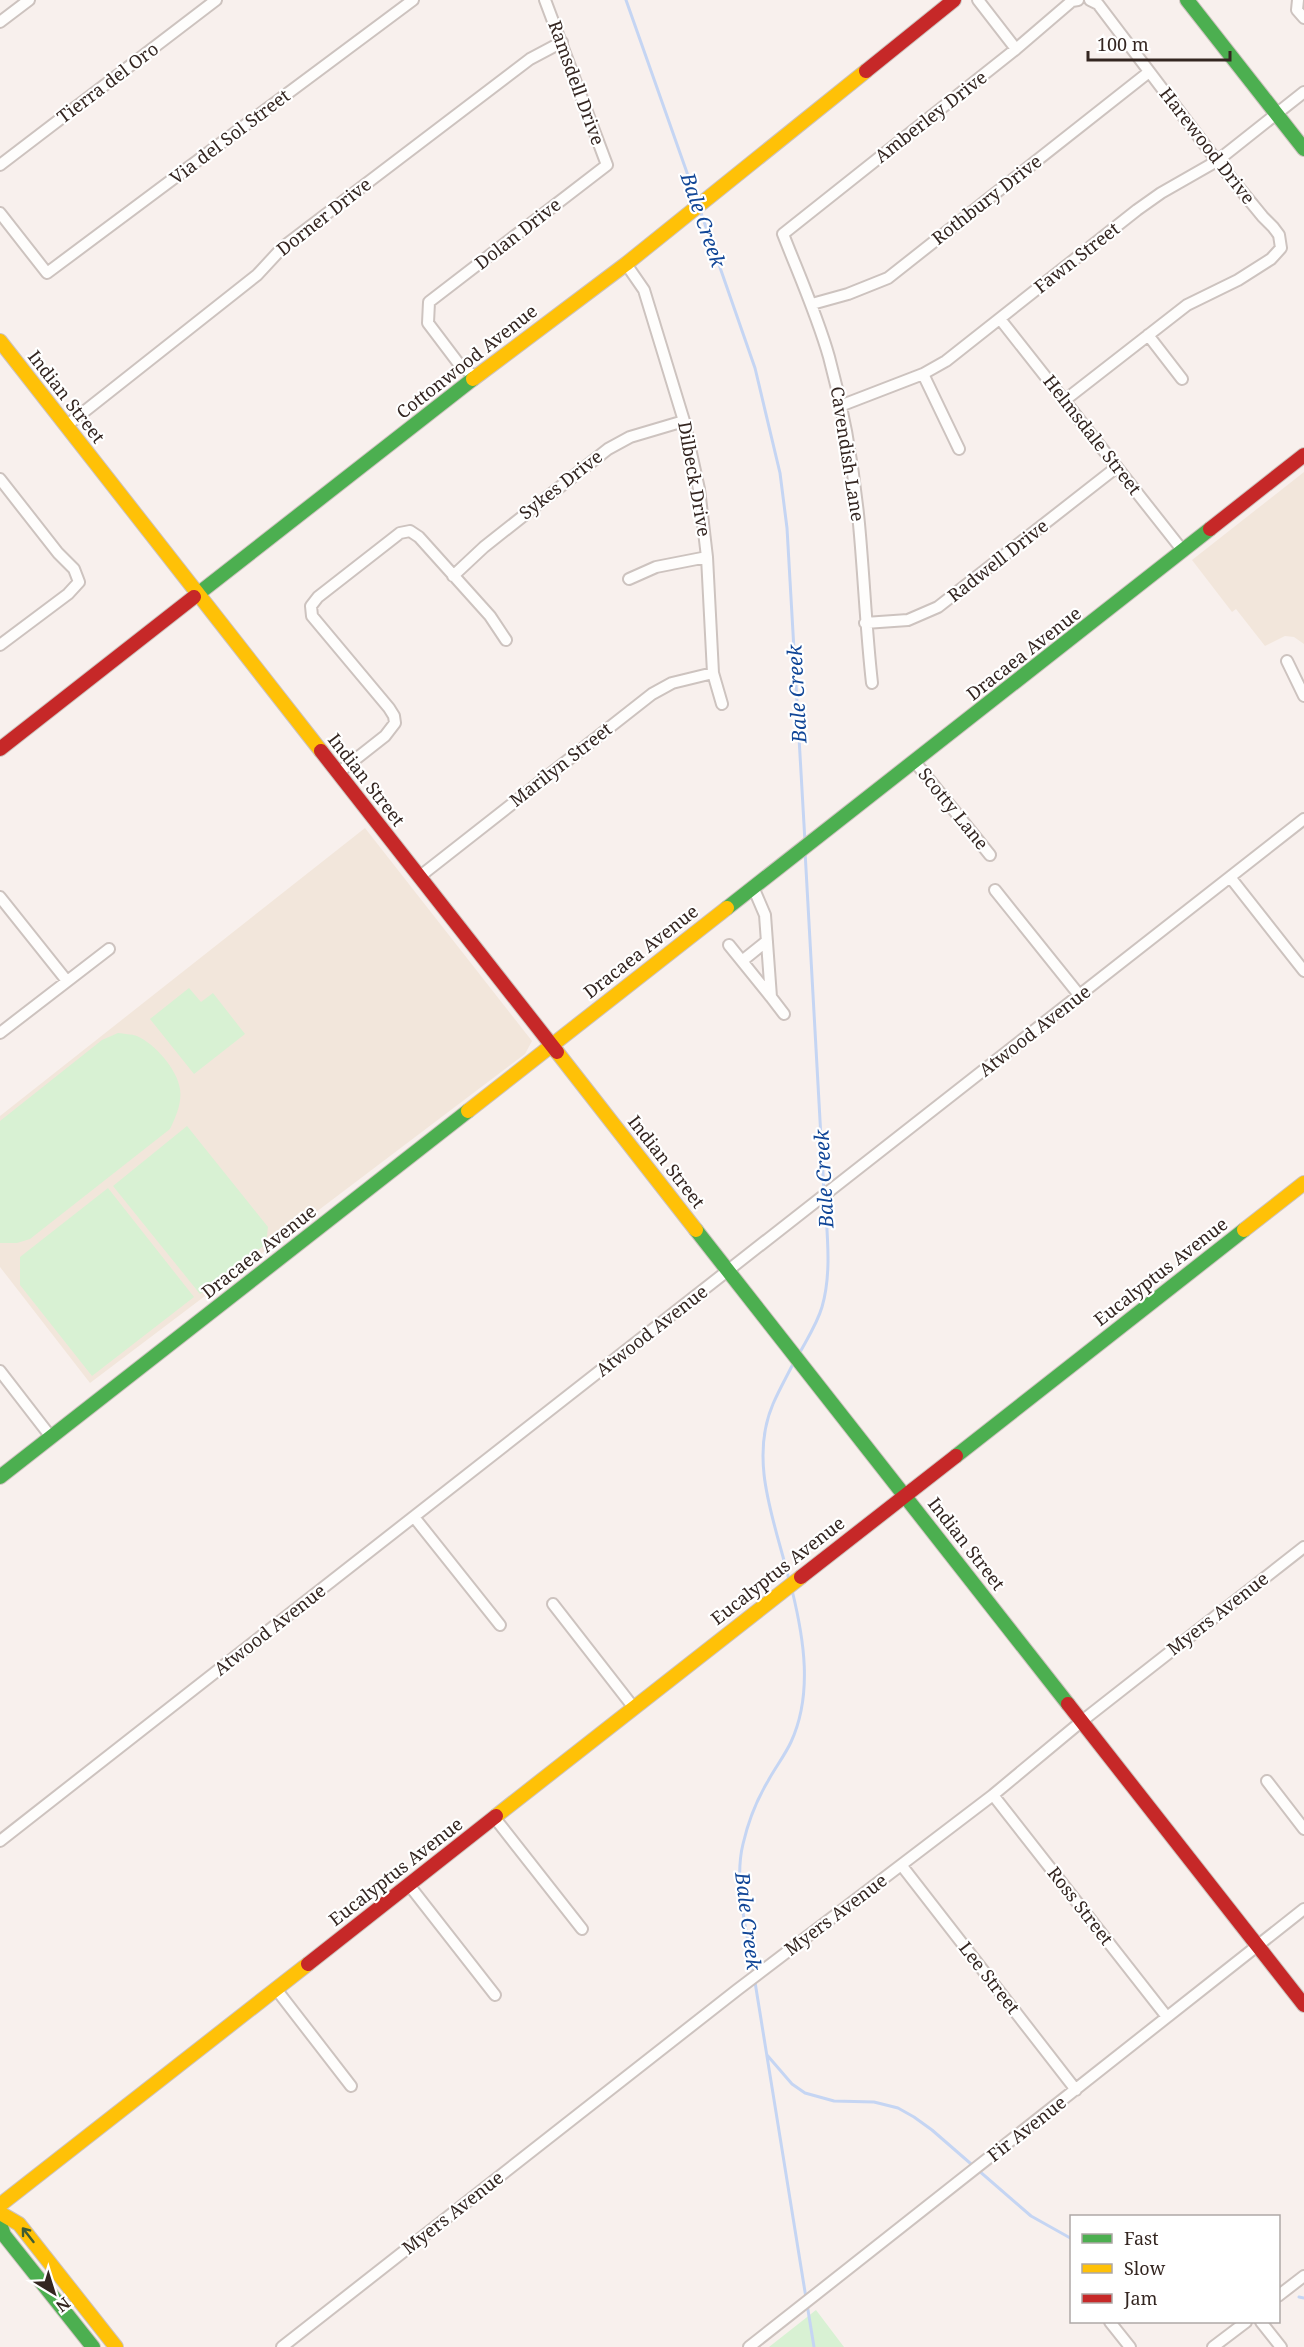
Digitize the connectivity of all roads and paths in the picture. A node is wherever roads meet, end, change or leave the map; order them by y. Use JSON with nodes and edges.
{"nodes":[{"id":1,"x":29,"y":0,"type":"edge"},
{"id":2,"x":216,"y":0,"type":"edge"},
{"id":3,"x":413,"y":0,"type":"edge"},
{"id":4,"x":545,"y":0,"type":"edge"},
{"id":5,"x":954,"y":0,"type":"edge"},
{"id":6,"x":978,"y":0,"type":"edge"},
{"id":7,"x":1078,"y":0,"type":"edge"},
{"id":8,"x":1090,"y":0,"type":"edge"},
{"id":9,"x":1187,"y":0,"type":"edge"},
{"id":10,"x":1298,"y":0,"type":"edge"},
{"id":11,"x":1304,"y":18,"type":"edge"},
{"id":12,"x":0,"y":22,"type":"edge"},
{"id":13,"x":562,"y":42,"type":"junction"},
{"id":14,"x":1016,"y":49,"type":"junction"},
{"id":15,"x":1149,"y":72,"type":"junction"},
{"id":16,"x":1304,"y":92,"type":"edge"},
{"id":17,"x":1276,"y":114,"type":"junction"},
{"id":18,"x":1304,"y":149,"type":"edge"},
{"id":19,"x":1217,"y":161,"type":"junction"},
{"id":20,"x":0,"y":165,"type":"edge"},
{"id":21,"x":607,"y":165,"type":"joint"},
{"id":22,"x":0,"y":213,"type":"edge"},
{"id":23,"x":783,"y":234,"type":"joint"},
{"id":24,"x":626,"y":264,"type":"junction"},
{"id":25,"x":812,"y":304,"type":"junction"},
{"id":26,"x":1000,"y":318,"type":"junction"},
{"id":27,"x":1148,"y":335,"type":"junction"},
{"id":28,"x":0,"y":341,"type":"edge"},
{"id":29,"x":923,"y":374,"type":"junction"},
{"id":30,"x":475,"y":378,"type":"junction"},
{"id":31,"x":1182,"y":379,"type":"dead end"},
{"id":32,"x":1065,"y":400,"type":"junction"},
{"id":33,"x":840,"y":406,"type":"junction"},
{"id":34,"x":684,"y":421,"type":"junction"},
{"id":35,"x":66,"y":426,"type":"junction"},
{"id":36,"x":959,"y":449,"type":"dead end"},
{"id":37,"x":1304,"y":455,"type":"edge"},
{"id":38,"x":1117,"y":467,"type":"junction"},
{"id":39,"x":0,"y":479,"type":"edge"},
{"id":40,"x":1184,"y":551,"type":"junction"},
{"id":41,"x":707,"y":557,"type":"junction"},
{"id":42,"x":453,"y":576,"type":"junction"},
{"id":43,"x":629,"y":579,"type":"dead end"},
{"id":44,"x":199,"y":596,"type":"junction"},
{"id":45,"x":865,"y":623,"type":"junction"},
{"id":46,"x":506,"y":640,"type":"dead end"},
{"id":47,"x":0,"y":645,"type":"edge"},
{"id":48,"x":1287,"y":661,"type":"dead end"},
{"id":49,"x":713,"y":673,"type":"junction"},
{"id":50,"x":872,"y":682,"type":"dead end"},
{"id":51,"x":1304,"y":696,"type":"edge"},
{"id":52,"x":723,"y":704,"type":"dead end"},
{"id":53,"x":0,"y":749,"type":"edge"},
{"id":54,"x":915,"y":762,"type":"junction"},
{"id":55,"x":338,"y":773,"type":"junction"},
{"id":56,"x":1304,"y":819,"type":"edge"},
{"id":57,"x":990,"y":855,"type":"dead end"},
{"id":58,"x":419,"y":877,"type":"junction"},
{"id":59,"x":1230,"y":877,"type":"junction"},
{"id":60,"x":753,"y":887,"type":"junction"},
{"id":61,"x":995,"y":890,"type":"dead end"},
{"id":62,"x":0,"y":897,"type":"edge"},
{"id":63,"x":767,"y":941,"type":"junction"},
{"id":64,"x":729,"y":945,"type":"dead end"},
{"id":65,"x":109,"y":949,"type":"dead end"},
{"id":66,"x":742,"y":961,"type":"junction"},
{"id":67,"x":1304,"y":971,"type":"edge"},
{"id":68,"x":67,"y":981,"type":"junction"},
{"id":69,"x":1080,"y":996,"type":"junction"},
{"id":70,"x":771,"y":997,"type":"junction"},
{"id":71,"x":784,"y":1014,"type":"dead end"},
{"id":72,"x":0,"y":1033,"type":"edge"},
{"id":73,"x":551,"y":1046,"type":"junction"},
{"id":74,"x":1304,"y":1183,"type":"edge"},
{"id":75,"x":729,"y":1271,"type":"junction"},
{"id":76,"x":0,"y":1371,"type":"edge"},
{"id":77,"x":51,"y":1437,"type":"junction"},
{"id":78,"x":0,"y":1477,"type":"edge"},
{"id":79,"x":904,"y":1495,"type":"junction"},
{"id":80,"x":414,"y":1517,"type":"junction"},
{"id":81,"x":1304,"y":1547,"type":"edge"},
{"id":82,"x":553,"y":1604,"type":"dead end"},
{"id":83,"x":500,"y":1625,"type":"dead end"},
{"id":84,"x":634,"y":1708,"type":"junction"},
{"id":85,"x":1082,"y":1721,"type":"junction"},
{"id":86,"x":1267,"y":1781,"type":"dead end"},
{"id":87,"x":993,"y":1795,"type":"junction"},
{"id":88,"x":494,"y":1818,"type":"junction"},
{"id":89,"x":1304,"y":1829,"type":"edge"},
{"id":90,"x":0,"y":1841,"type":"edge"},
{"id":91,"x":902,"y":1866,"type":"junction"},
{"id":92,"x":409,"y":1885,"type":"junction"},
{"id":93,"x":1304,"y":1909,"type":"edge"},
{"id":94,"x":582,"y":1929,"type":"dead end"},
{"id":95,"x":1258,"y":1946,"type":"junction"},
{"id":96,"x":276,"y":1989,"type":"junction"},
{"id":97,"x":495,"y":1995,"type":"dead end"},
{"id":98,"x":1304,"y":2005,"type":"edge"},
{"id":99,"x":1167,"y":2017,"type":"junction"},
{"id":100,"x":351,"y":2086,"type":"dead end"},
{"id":101,"x":1076,"y":2090,"type":"junction"},
{"id":102,"x":0,"y":2205,"type":"edge"},
{"id":103,"x":0,"y":2213,"type":"edge"},
{"id":104,"x":0,"y":2224,"type":"edge"},
{"id":105,"x":1304,"y":2276,"type":"edge"},
{"id":106,"x":1280,"y":2294,"type":"edge"},
{"id":107,"x":1111,"y":2323,"type":"edge"},
{"id":108,"x":1245,"y":2323,"type":"edge"},
{"id":109,"x":1262,"y":2323,"type":"edge"},
{"id":110,"x":93,"y":2347,"type":"edge"},
{"id":111,"x":116,"y":2347,"type":"edge"},
{"id":112,"x":282,"y":2347,"type":"edge"},
{"id":113,"x":749,"y":2347,"type":"edge"},
{"id":114,"x":1130,"y":2347,"type":"edge"},
{"id":115,"x":1213,"y":2347,"type":"edge"},
{"id":116,"x":1281,"y":2347,"type":"edge"}],
"edges":[{"from":1,"to":12,"type":"street"},
{"from":2,"to":20,"type":"street","name":"Tierra del Oro"},
{"from":3,"to":22,"type":"street","name":"Via del Sol Street"},
{"from":4,"to":13,"type":"street","name":"Ramsdell Drive"},
{"from":5,"to":24,"type":"street","name":"Cottonwood Avenue"},
{"from":6,"to":14,"type":"street"},
{"from":7,"to":14,"type":"street","name":"Amberley Drive"},
{"from":8,"to":15,"type":"street","name":"Harewood Drive"},
{"from":9,"to":17,"type":"street"},
{"from":10,"to":11,"type":"street"},
{"from":13,"to":21,"type":"street","name":"Ramsdell Drive"},
{"from":13,"to":35,"type":"street","name":"Dorner Drive"},
{"from":14,"to":23,"type":"street","name":"Amberley Drive"},
{"from":15,"to":19,"type":"street","name":"Harewood Drive"},
{"from":15,"to":25,"type":"street","name":"Rothbury Drive"},
{"from":16,"to":17,"type":"street","name":"Fawn Street"},
{"from":17,"to":18,"type":"street"},
{"from":17,"to":19,"type":"street","name":"Fawn Street"},
{"from":19,"to":26,"type":"street","name":"Fawn Street"},
{"from":19,"to":27,"type":"street","name":"Harewood Drive"},
{"from":21,"to":30,"type":"street","name":"Dolan Drive"},
{"from":23,"to":25,"type":"street","name":"Cavendish Lane"},
{"from":24,"to":30,"type":"street","name":"Cottonwood Avenue"},
{"from":24,"to":34,"type":"street","name":"Dilbeck Drive"},
{"from":25,"to":33,"type":"street","name":"Cavendish Lane"},
{"from":26,"to":29,"type":"street","name":"Fawn Street"},
{"from":26,"to":32,"type":"street","name":"Helmsdale Street"},
{"from":27,"to":31,"type":"street"},
{"from":27,"to":32,"type":"street"},
{"from":28,"to":35,"type":"street","name":"Indian Street"},
{"from":29,"to":33,"type":"street","name":"Fawn Street"},
{"from":29,"to":36,"type":"street"},
{"from":30,"to":44,"type":"street","name":"Cottonwood Avenue"},
{"from":32,"to":38,"type":"street","name":"Helmsdale Street"},
{"from":33,"to":45,"type":"street","name":"Cavendish Lane"},
{"from":34,"to":41,"type":"street","name":"Dilbeck Drive"},
{"from":34,"to":42,"type":"street","name":"Sykes Drive"},
{"from":35,"to":44,"type":"street","name":"Indian Street"},
{"from":37,"to":40,"type":"street","name":"Dracaea Avenue"},
{"from":38,"to":40,"type":"street","name":"Helmsdale Street"},
{"from":38,"to":45,"type":"street","name":"Radwell Drive"},
{"from":39,"to":47,"type":"street"},
{"from":40,"to":54,"type":"street","name":"Dracaea Avenue"},
{"from":41,"to":43,"type":"street"},
{"from":41,"to":49,"type":"street","name":"Dilbeck Drive"},
{"from":42,"to":46,"type":"street"},
{"from":42,"to":55,"type":"street"},
{"from":44,"to":53,"type":"street","name":"Cottonwood Avenue"},
{"from":44,"to":55,"type":"street","name":"Indian Street"},
{"from":45,"to":50,"type":"street","name":"Cavendish Lane"},
{"from":48,"to":51,"type":"street"},
{"from":49,"to":52,"type":"street","name":"Dilbeck Drive"},
{"from":49,"to":58,"type":"street","name":"Marilyn Street"},
{"from":54,"to":57,"type":"street","name":"Scotty Lane"},
{"from":54,"to":60,"type":"street","name":"Dracaea Avenue"},
{"from":55,"to":58,"type":"street","name":"Indian Street"},
{"from":56,"to":59,"type":"street","name":"Atwood Avenue"},
{"from":58,"to":73,"type":"street","name":"Indian Street"},
{"from":59,"to":67,"type":"street"},
{"from":59,"to":69,"type":"street","name":"Atwood Avenue"},
{"from":60,"to":63,"type":"street"},
{"from":60,"to":73,"type":"street","name":"Dracaea Avenue"},
{"from":61,"to":69,"type":"street"},
{"from":62,"to":68,"type":"street"},
{"from":63,"to":66,"type":"street"},
{"from":63,"to":70,"type":"street"},
{"from":64,"to":66,"type":"street"},
{"from":65,"to":68,"type":"street"},
{"from":66,"to":70,"type":"street"},
{"from":68,"to":72,"type":"street"},
{"from":69,"to":75,"type":"street","name":"Atwood Avenue"},
{"from":70,"to":71,"type":"street"},
{"from":73,"to":75,"type":"street","name":"Indian Street"},
{"from":73,"to":77,"type":"street","name":"Dracaea Avenue"},
{"from":74,"to":79,"type":"street","name":"Eucalyptus Avenue"},
{"from":75,"to":79,"type":"street","name":"Indian Street"},
{"from":75,"to":80,"type":"street","name":"Atwood Avenue"},
{"from":76,"to":77,"type":"street"},
{"from":77,"to":78,"type":"street","name":"Dracaea Avenue"},
{"from":79,"to":84,"type":"street","name":"Eucalyptus Avenue"},
{"from":79,"to":85,"type":"street","name":"Indian Street"},
{"from":80,"to":83,"type":"street"},
{"from":80,"to":90,"type":"street","name":"Atwood Avenue"},
{"from":81,"to":85,"type":"street","name":"Myers Avenue"},
{"from":82,"to":84,"type":"street"},
{"from":84,"to":88,"type":"street","name":"Eucalyptus Avenue"},
{"from":85,"to":87,"type":"street","name":"Myers Avenue"},
{"from":85,"to":95,"type":"street","name":"Indian Street"},
{"from":86,"to":89,"type":"street"},
{"from":87,"to":91,"type":"street","name":"Myers Avenue"},
{"from":87,"to":99,"type":"street","name":"Ross Street"},
{"from":88,"to":92,"type":"street","name":"Eucalyptus Avenue"},
{"from":88,"to":94,"type":"street"},
{"from":91,"to":101,"type":"street","name":"Lee Street"},
{"from":91,"to":112,"type":"street","name":"Myers Avenue"},
{"from":92,"to":96,"type":"street","name":"Eucalyptus Avenue"},
{"from":92,"to":97,"type":"street"},
{"from":93,"to":95,"type":"street","name":"Fir Avenue"},
{"from":95,"to":98,"type":"street","name":"Indian Street"},
{"from":95,"to":99,"type":"street","name":"Fir Avenue"},
{"from":96,"to":100,"type":"street"},
{"from":96,"to":102,"type":"street","name":"Eucalyptus Avenue"},
{"from":99,"to":101,"type":"street","name":"Fir Avenue"},
{"from":101,"to":113,"type":"street","name":"Fir Avenue"},
{"from":111,"to":103,"type":"street","one_way":true},
{"from":104,"to":110,"type":"street"},
{"from":105,"to":106,"type":"street"},
{"from":107,"to":114,"type":"street"},
{"from":108,"to":115,"type":"street"},
{"from":109,"to":116,"type":"street"}]}
